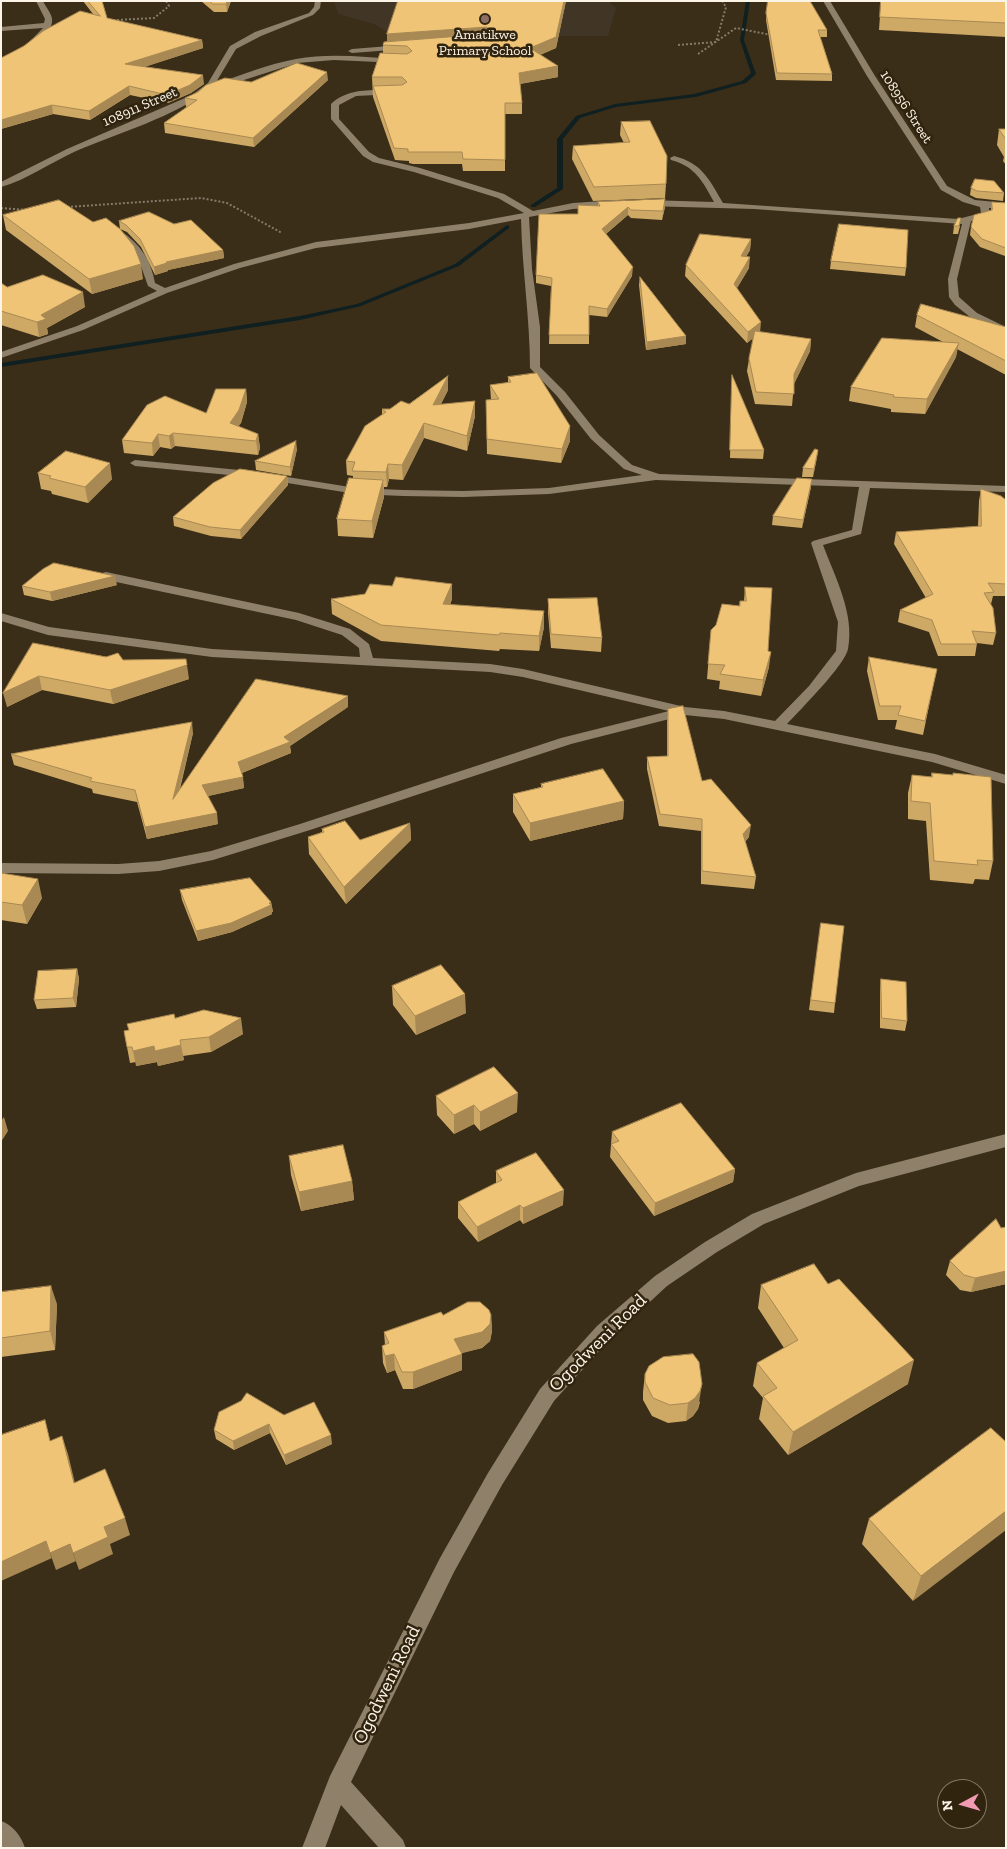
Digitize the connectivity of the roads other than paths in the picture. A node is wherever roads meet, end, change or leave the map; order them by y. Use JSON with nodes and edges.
{"nodes":[{"id":1,"x":39,"y":1,"type":"edge"},
{"id":2,"x":318,"y":1,"type":"edge"},
{"id":3,"x":826,"y":1,"type":"edge"},
{"id":4,"x":48,"y":25,"type":"junction"},
{"id":5,"x":1,"y":29,"type":"edge"},
{"id":6,"x":408,"y":46,"type":"edge"},
{"id":7,"x":297,"y":61,"type":"junction"},
{"id":8,"x":407,"y":61,"type":"edge"},
{"id":9,"x":1,"y":63,"type":"edge"},
{"id":10,"x":206,"y":90,"type":"junction"},
{"id":11,"x":402,"y":92,"type":"edge"},
{"id":12,"x":674,"y":158,"type":"dead end"},
{"id":13,"x":1,"y":185,"type":"edge"},
{"id":14,"x":720,"y":205,"type":"junction"},
{"id":15,"x":984,"y":205,"type":"junction"},
{"id":16,"x":1006,"y":206,"type":"edge"},
{"id":17,"x":528,"y":215,"type":"junction"},
{"id":18,"x":967,"y":220,"type":"junction"},
{"id":19,"x":114,"y":231,"type":"edge"},
{"id":20,"x":164,"y":291,"type":"junction"},
{"id":21,"x":1006,"y":331,"type":"edge"},
{"id":22,"x":1,"y":355,"type":"edge"},
{"id":23,"x":135,"y":463,"type":"dead end"},
{"id":24,"x":658,"y":477,"type":"junction"},
{"id":25,"x":865,"y":485,"type":"junction"},
{"id":26,"x":1006,"y":489,"type":"edge"},
{"id":27,"x":106,"y":576,"type":"edge"},
{"id":28,"x":1,"y":618,"type":"edge"},
{"id":29,"x":367,"y":662,"type":"junction"},
{"id":30,"x":685,"y":711,"type":"junction"},
{"id":31,"x":778,"y":726,"type":"junction"},
{"id":32,"x":1006,"y":780,"type":"edge"},
{"id":33,"x":1,"y":868,"type":"edge"},
{"id":34,"x":1006,"y":1140,"type":"edge"},
{"id":35,"x":338,"y":1784,"type":"junction"},
{"id":36,"x":1,"y":1832,"type":"edge"},
{"id":37,"x":14,"y":1848,"type":"edge"},
{"id":38,"x":313,"y":1848,"type":"edge"},
{"id":39,"x":394,"y":1848,"type":"edge"}],
"edges":[{"from":1,"to":4,"type":"street"},
{"from":2,"to":10,"type":"street","name":"108911 Street"},
{"from":3,"to":15,"type":"street","name":"108956 Street"},
{"from":4,"to":5,"type":"street"},
{"from":4,"to":9,"type":"street"},
{"from":6,"to":7,"type":"street"},
{"from":7,"to":8,"type":"street"},
{"from":7,"to":10,"type":"street"},
{"from":10,"to":13,"type":"street","name":"108911 Street"},
{"from":11,"to":17,"type":"street"},
{"from":12,"to":14,"type":"street"},
{"from":14,"to":17,"type":"street"},
{"from":14,"to":18,"type":"street"},
{"from":15,"to":16,"type":"street","name":"108956 Street"},
{"from":15,"to":18,"type":"street"},
{"from":17,"to":20,"type":"street"},
{"from":17,"to":24,"type":"street"},
{"from":18,"to":21,"type":"street"},
{"from":19,"to":20,"type":"street"},
{"from":20,"to":22,"type":"street"},
{"from":23,"to":24,"type":"street"},
{"from":24,"to":25,"type":"street"},
{"from":25,"to":26,"type":"street"},
{"from":25,"to":31,"type":"street"},
{"from":27,"to":29,"type":"street"},
{"from":28,"to":29,"type":"street"},
{"from":29,"to":30,"type":"street"},
{"from":30,"to":31,"type":"street"},
{"from":30,"to":33,"type":"street"},
{"from":31,"to":32,"type":"street"},
{"from":34,"to":35,"type":"street","name":"Ogodweni Road"},
{"from":35,"to":38,"type":"street","name":"Ogodweni Road"},
{"from":35,"to":39,"type":"street"},
{"from":36,"to":37,"type":"street"}]}
